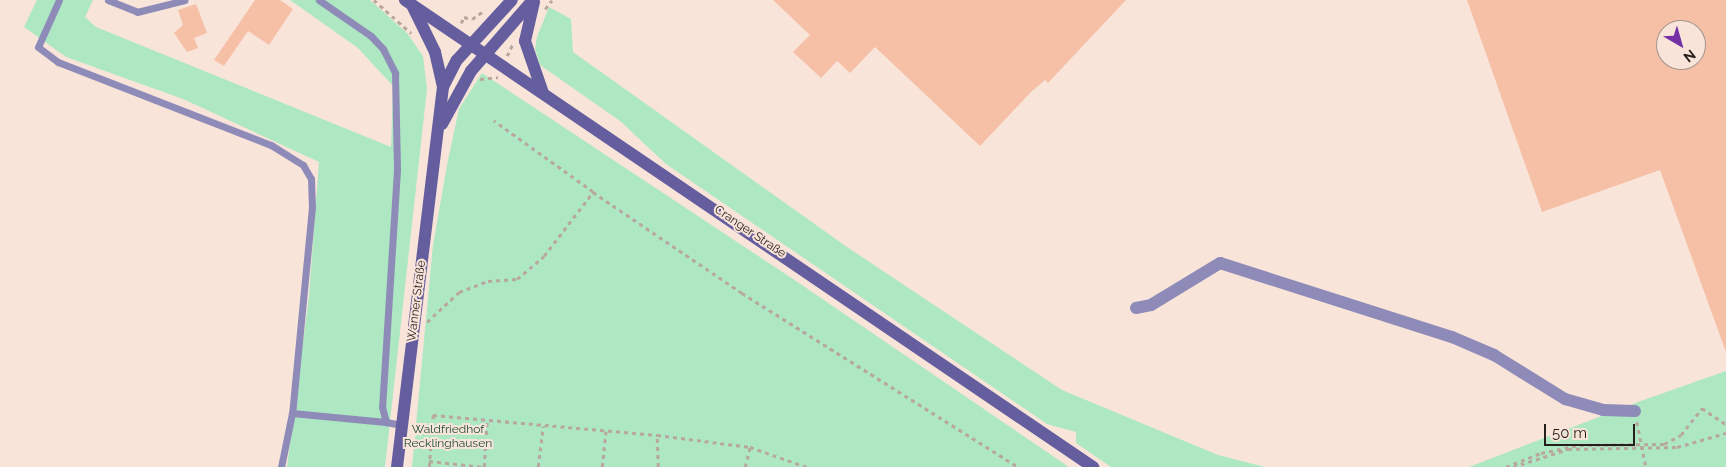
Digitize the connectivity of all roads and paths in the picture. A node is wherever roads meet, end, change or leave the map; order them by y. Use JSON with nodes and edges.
{"nodes":[{"id":1,"x":59,"y":0,"type":"edge"},
{"id":2,"x":108,"y":0,"type":"edge"},
{"id":3,"x":185,"y":0,"type":"edge"},
{"id":4,"x":319,"y":0,"type":"edge"},
{"id":5,"x":374,"y":0,"type":"edge"},
{"id":6,"x":512,"y":0,"type":"edge"},
{"id":7,"x":534,"y":0,"type":"edge"},
{"id":8,"x":552,"y":0,"type":"edge"},
{"id":9,"x":409,"y":2,"type":"edge"},
{"id":10,"x":548,"y":4,"type":"dead end"},
{"id":11,"x":480,"y":14,"type":"dead end"},
{"id":12,"x":464,"y":18,"type":"dead end"},
{"id":13,"x":416,"y":38,"type":"dead end"},
{"id":14,"x":471,"y":44,"type":"junction"},
{"id":15,"x":487,"y":56,"type":"junction"},
{"id":16,"x":443,"y":87,"type":"junction"},
{"id":17,"x":543,"y":93,"type":"junction"},
{"id":18,"x":494,"y":121,"type":"dead end"},
{"id":19,"x":437,"y":135,"type":"junction"},
{"id":20,"x":593,"y":192,"type":"junction"},
{"id":21,"x":1136,"y":308,"type":"dead end"},
{"id":22,"x":414,"y":326,"type":"junction"},
{"id":23,"x":1635,"y":411,"type":"joint"},
{"id":24,"x":292,"y":413,"type":"junction"},
{"id":25,"x":487,"y":421,"type":"junction"},
{"id":26,"x":386,"y":422,"type":"junction"},
{"id":27,"x":1726,"y":424,"type":"edge"},
{"id":28,"x":402,"y":425,"type":"junction"},
{"id":29,"x":543,"y":426,"type":"junction"},
{"id":30,"x":606,"y":431,"type":"junction"},
{"id":31,"x":1726,"y":433,"type":"edge"},
{"id":32,"x":657,"y":435,"type":"junction"},
{"id":33,"x":750,"y":447,"type":"junction"},
{"id":34,"x":1642,"y":447,"type":"junction"},
{"id":35,"x":429,"y":461,"type":"junction"},
{"id":36,"x":281,"y":467,"type":"edge"},
{"id":37,"x":397,"y":467,"type":"edge"},
{"id":38,"x":429,"y":467,"type":"edge"},
{"id":39,"x":484,"y":467,"type":"edge"},
{"id":40,"x":538,"y":467,"type":"edge"},
{"id":41,"x":602,"y":467,"type":"edge"},
{"id":42,"x":658,"y":467,"type":"edge"},
{"id":43,"x":745,"y":467,"type":"edge"},
{"id":44,"x":807,"y":467,"type":"edge"},
{"id":45,"x":1018,"y":467,"type":"edge"},
{"id":46,"x":1093,"y":467,"type":"edge"},
{"id":47,"x":1506,"y":467,"type":"edge"},
{"id":48,"x":1513,"y":467,"type":"edge"},
{"id":49,"x":1646,"y":467,"type":"edge"}],
"edges":[{"from":1,"to":24,"type":"lane"},
{"from":2,"to":3,"type":"lane"},
{"from":4,"to":26,"type":"lane"},
{"from":5,"to":13,"type":"path"},
{"from":6,"to":14,"type":"main road","name":"Wanner Straße"},
{"from":7,"to":15,"type":"main road","name":"Wanner Straße"},
{"from":7,"to":17,"type":"main road"},
{"from":8,"to":10,"type":"path"},
{"from":9,"to":14,"type":"main road","name":"Cranger Straße"},
{"from":9,"to":16,"type":"main road"},
{"from":11,"to":12,"type":"path"},
{"from":14,"to":15,"type":"main road","name":"Cranger Straße"},
{"from":14,"to":16,"type":"main road","name":"Wanner Straße"},
{"from":15,"to":17,"type":"main road","name":"Cranger Straße"},
{"from":15,"to":19,"type":"main road","name":"Wanner Straße"},
{"from":16,"to":19,"type":"main road","name":"Wanner Straße"},
{"from":17,"to":46,"type":"main road","name":"Cranger Straße"},
{"from":18,"to":20,"type":"path"},
{"from":19,"to":22,"type":"main road","name":"Wanner Straße"},
{"from":20,"to":22,"type":"path"},
{"from":20,"to":45,"type":"path"},
{"from":21,"to":23,"type":"street"},
{"from":22,"to":28,"type":"main road","name":"Wanner Straße"},
{"from":23,"to":34,"type":"path"},
{"from":24,"to":26,"type":"lane"},
{"from":24,"to":36,"type":"lane"},
{"from":25,"to":29,"type":"path"},
{"from":25,"to":35,"type":"path"},
{"from":25,"to":39,"type":"path"},
{"from":26,"to":28,"type":"lane"},
{"from":27,"to":34,"type":"path"},
{"from":28,"to":37,"type":"main road","name":"Wanner Straße"},
{"from":29,"to":30,"type":"path"},
{"from":29,"to":40,"type":"path"},
{"from":30,"to":32,"type":"path"},
{"from":30,"to":41,"type":"path"},
{"from":31,"to":34,"type":"path"},
{"from":32,"to":33,"type":"path"},
{"from":32,"to":42,"type":"path"},
{"from":33,"to":43,"type":"path"},
{"from":33,"to":44,"type":"path"},
{"from":34,"to":47,"type":"path"},
{"from":34,"to":48,"type":"path"},
{"from":34,"to":49,"type":"path"},
{"from":35,"to":38,"type":"path"},
{"from":35,"to":39,"type":"path"}]}
